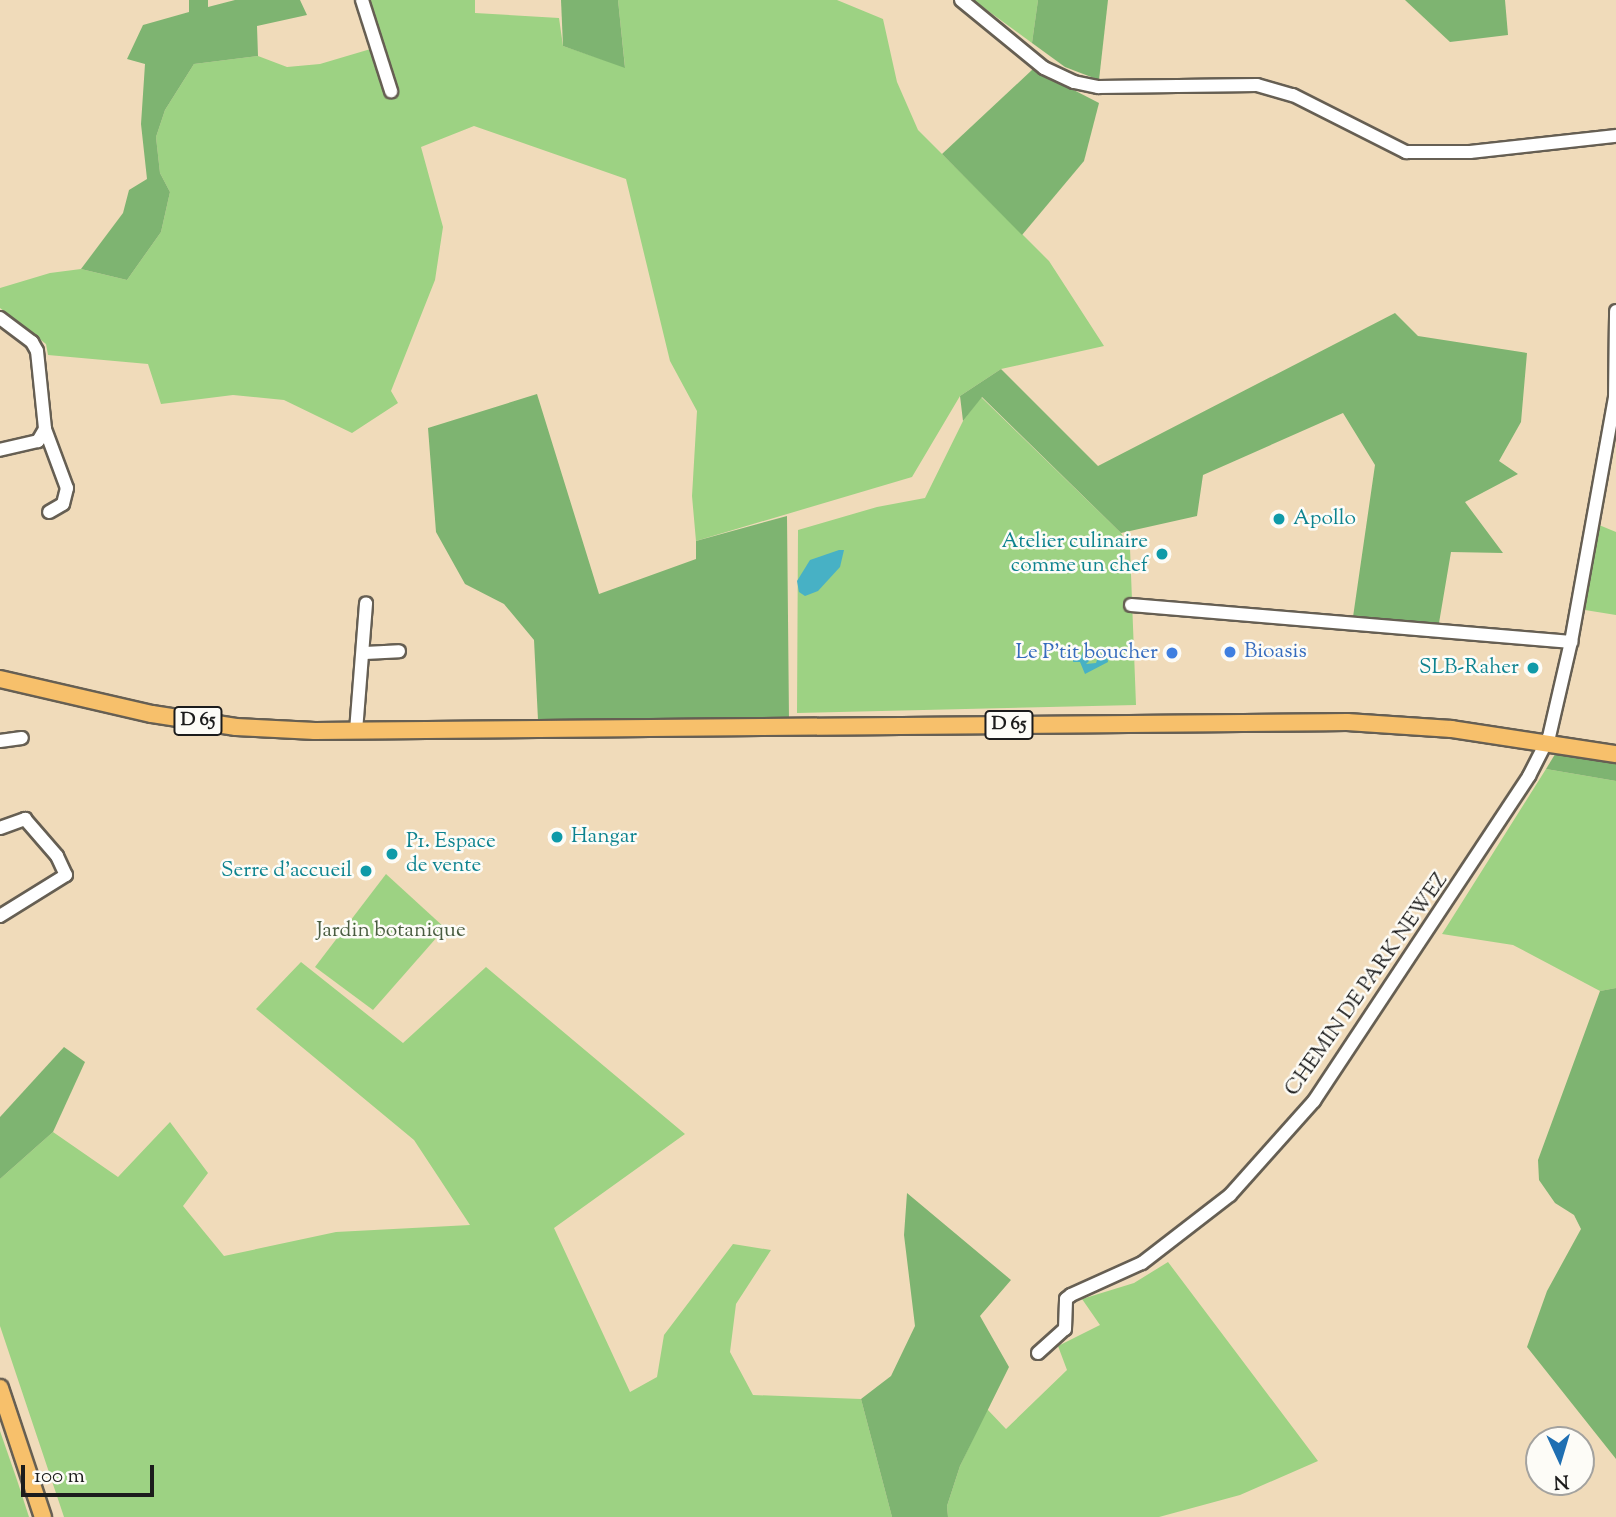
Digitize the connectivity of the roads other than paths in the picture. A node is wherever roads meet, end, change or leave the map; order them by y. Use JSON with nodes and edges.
{"nodes":[{"id":1,"x":362,"y":0,"type":"edge"},
{"id":2,"x":961,"y":0,"type":"edge"},
{"id":3,"x":391,"y":91,"type":"dead end"},
{"id":4,"x":1616,"y":136,"type":"edge"},
{"id":5,"x":1616,"y":311,"type":"edge"},
{"id":6,"x":0,"y":318,"type":"edge"},
{"id":7,"x":45,"y":429,"type":"junction"},
{"id":8,"x":0,"y":450,"type":"edge"},
{"id":9,"x":49,"y":512,"type":"dead end"},
{"id":10,"x":366,"y":603,"type":"dead end"},
{"id":11,"x":1131,"y":605,"type":"dead end"},
{"id":12,"x":1571,"y":642,"type":"junction"},
{"id":13,"x":399,"y":651,"type":"dead end"},
{"id":14,"x":365,"y":653,"type":"junction"},
{"id":15,"x":0,"y":679,"type":"edge"},
{"id":16,"x":356,"y":731,"type":"junction"},
{"id":17,"x":22,"y":738,"type":"dead end"},
{"id":18,"x":1546,"y":740,"type":"junction"},
{"id":19,"x":0,"y":741,"type":"edge"},
{"id":20,"x":1616,"y":754,"type":"edge"},
{"id":21,"x":0,"y":828,"type":"edge"},
{"id":22,"x":0,"y":916,"type":"edge"},
{"id":23,"x":1038,"y":1353,"type":"dead end"},
{"id":24,"x":0,"y":1388,"type":"edge"},
{"id":25,"x":43,"y":1517,"type":"edge"}],
"edges":[{"from":1,"to":3,"type":"street"},
{"from":2,"to":4,"type":"street"},
{"from":5,"to":12,"type":"street"},
{"from":6,"to":7,"type":"street"},
{"from":7,"to":8,"type":"street"},
{"from":7,"to":9,"type":"street"},
{"from":10,"to":14,"type":"street"},
{"from":11,"to":12,"type":"street"},
{"from":12,"to":18,"type":"street"},
{"from":13,"to":14,"type":"street"},
{"from":14,"to":16,"type":"street"},
{"from":15,"to":16,"type":"main road","number":"D 65"},
{"from":16,"to":18,"type":"main road","number":"D 65"},
{"from":17,"to":19,"type":"street"},
{"from":18,"to":20,"type":"main road","number":"D 65"},
{"from":18,"to":23,"type":"street","name":"CHEMIN DE PARK NEWEZ"},
{"from":21,"to":22,"type":"street"},
{"from":24,"to":25,"type":"main road"}]}
